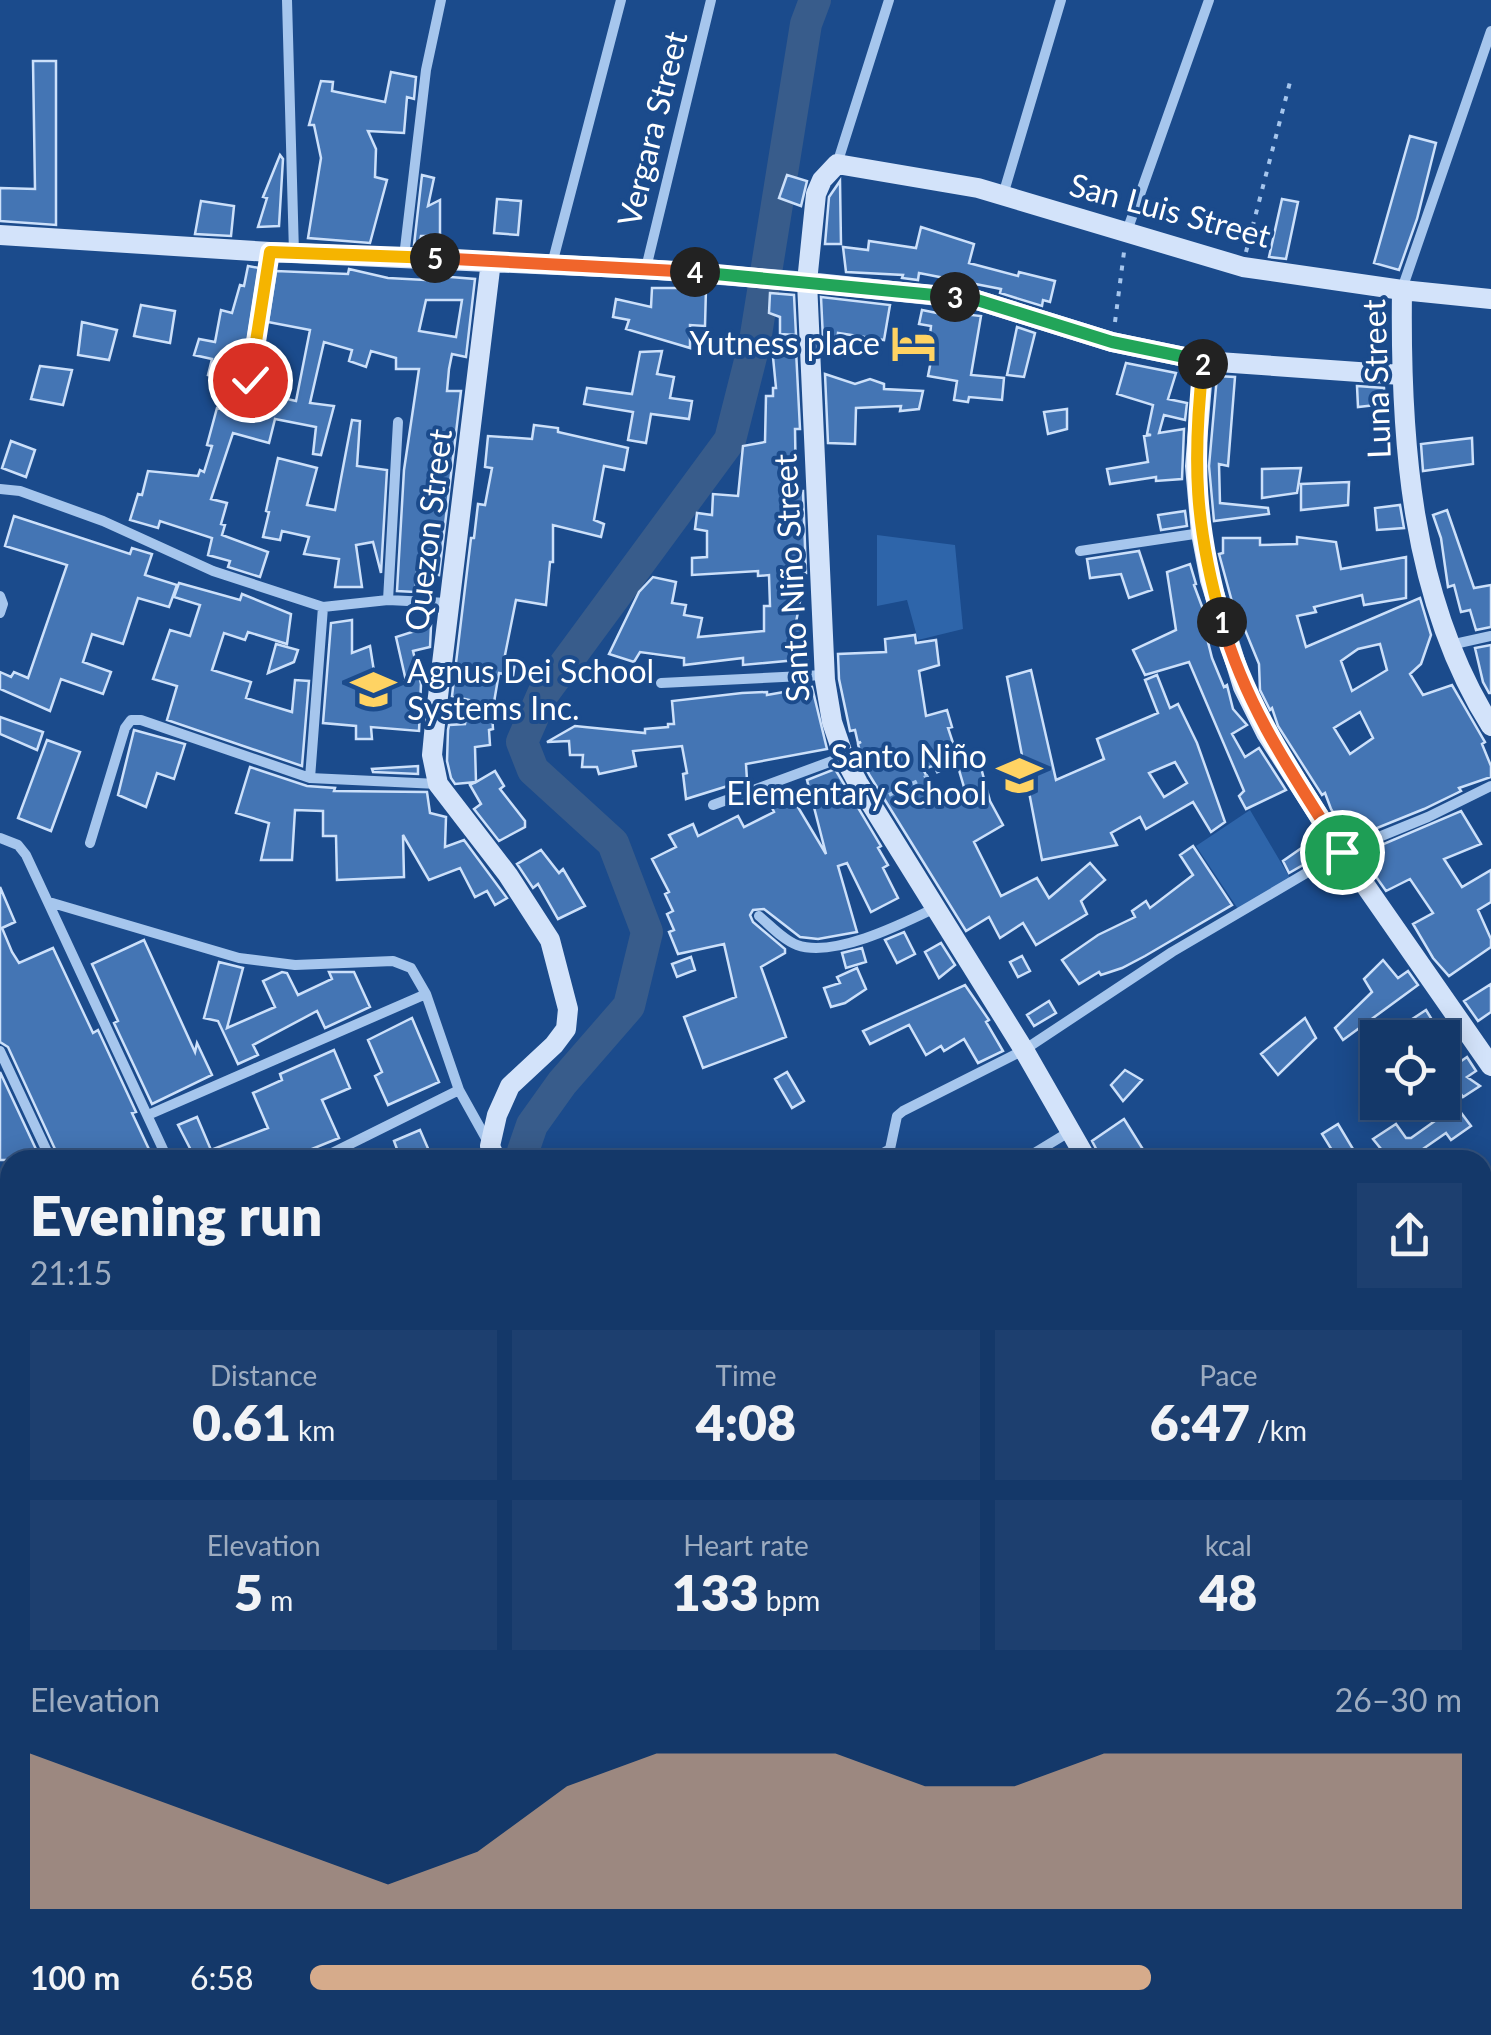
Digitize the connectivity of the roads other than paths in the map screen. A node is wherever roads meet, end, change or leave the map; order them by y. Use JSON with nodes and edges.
{"nodes":[{"id":1,"x":288,"y":0,"type":"edge"},
{"id":2,"x":442,"y":0,"type":"edge"},
{"id":3,"x":621,"y":0,"type":"edge"},
{"id":4,"x":710,"y":0,"type":"edge"},
{"id":5,"x":889,"y":0,"type":"edge"},
{"id":6,"x":1061,"y":0,"type":"edge"},
{"id":7,"x":1209,"y":0,"type":"edge"},
{"id":8,"x":1491,"y":30,"type":"edge"},
{"id":9,"x":837,"y":164,"type":"junction"},
{"id":10,"x":1002,"y":196,"type":"junction"},
{"id":11,"x":1127,"y":232,"type":"junction"},
{"id":12,"x":0,"y":235,"type":"edge"},
{"id":13,"x":270,"y":252,"type":"junction"},
{"id":14,"x":294,"y":253,"type":"junction"},
{"id":15,"x":404,"y":257,"type":"junction"},
{"id":16,"x":491,"y":261,"type":"junction"},
{"id":17,"x":552,"y":265,"type":"junction"},
{"id":18,"x":645,"y":270,"type":"junction"},
{"id":19,"x":798,"y":281,"type":"junction"},
{"id":20,"x":1402,"y":290,"type":"junction"},
{"id":21,"x":1491,"y":299,"type":"edge"},
{"id":22,"x":1204,"y":361,"type":"junction"},
{"id":23,"x":1401,"y":375,"type":"junction"},
{"id":24,"x":250,"y":380,"type":"dead end"},
{"id":25,"x":398,"y":422,"type":"dead end"},
{"id":26,"x":0,"y":489,"type":"edge"},
{"id":27,"x":1201,"y":534,"type":"junction"},
{"id":28,"x":1080,"y":551,"type":"dead end"},
{"id":29,"x":0,"y":596,"type":"edge"},
{"id":30,"x":388,"y":600,"type":"junction"},
{"id":31,"x":450,"y":603,"type":"junction"},
{"id":32,"x":323,"y":607,"type":"junction"},
{"id":33,"x":0,"y":613,"type":"edge"},
{"id":34,"x":1491,"y":636,"type":"edge"},
{"id":35,"x":1449,"y":645,"type":"junction"},
{"id":36,"x":825,"y":675,"type":"junction"},
{"id":37,"x":661,"y":683,"type":"dead end"},
{"id":38,"x":1491,"y":726,"type":"edge"},
{"id":39,"x":844,"y":757,"type":"junction"},
{"id":40,"x":310,"y":778,"type":"junction"},
{"id":41,"x":438,"y":784,"type":"junction"},
{"id":42,"x":1491,"y":786,"type":"edge"},
{"id":43,"x":713,"y":805,"type":"dead end"},
{"id":44,"x":0,"y":838,"type":"edge"},
{"id":45,"x":90,"y":842,"type":"dead end"},
{"id":46,"x":1342,"y":852,"type":"junction"},
{"id":47,"x":49,"y":902,"type":"junction"},
{"id":48,"x":935,"y":908,"type":"junction"},
{"id":49,"x":758,"y":916,"type":"dead end"},
{"id":50,"x":426,"y":994,"type":"junction"},
{"id":51,"x":1024,"y":1050,"type":"junction"},
{"id":52,"x":0,"y":1052,"type":"edge"},
{"id":53,"x":1491,"y":1066,"type":"edge"},
{"id":54,"x":459,"y":1090,"type":"junction"},
{"id":55,"x":148,"y":1115,"type":"junction"},
{"id":56,"x":1069,"y":1132,"type":"junction"},
{"id":57,"x":46,"y":1150,"type":"edge"},
{"id":58,"x":164,"y":1150,"type":"edge"},
{"id":59,"x":338,"y":1150,"type":"edge"},
{"id":60,"x":491,"y":1150,"type":"edge"},
{"id":61,"x":493,"y":1150,"type":"edge"},
{"id":62,"x":888,"y":1150,"type":"edge"},
{"id":63,"x":1039,"y":1150,"type":"edge"},
{"id":64,"x":1081,"y":1150,"type":"edge"}],
"edges":[{"from":1,"to":14,"type":"street"},
{"from":2,"to":15,"type":"street"},
{"from":3,"to":17,"type":"street"},
{"from":4,"to":18,"type":"street","name":"Vergara Street"},
{"from":5,"to":9,"type":"street"},
{"from":6,"to":10,"type":"street"},
{"from":7,"to":11,"type":"street"},
{"from":8,"to":20,"type":"street","name":"Luna Street"},
{"from":9,"to":10,"type":"street","name":"San Luis Street"},
{"from":9,"to":19,"type":"street","name":"Santo Niño Street"},
{"from":10,"to":11,"type":"street","name":"San Luis Street"},
{"from":11,"to":20,"type":"street","name":"San Luis Street"},
{"from":12,"to":13,"type":"street"},
{"from":13,"to":14,"type":"street"},
{"from":13,"to":24,"type":"street"},
{"from":14,"to":15,"type":"street"},
{"from":15,"to":16,"type":"street"},
{"from":16,"to":17,"type":"street"},
{"from":16,"to":31,"type":"street","name":"Quezon Street"},
{"from":17,"to":18,"type":"street"},
{"from":18,"to":19,"type":"street"},
{"from":19,"to":22,"type":"street"},
{"from":19,"to":36,"type":"street","name":"Santo Niño Street"},
{"from":20,"to":21,"type":"street","name":"San Luis Street"},
{"from":20,"to":23,"type":"street","name":"Luna Street"},
{"from":22,"to":23,"type":"street"},
{"from":22,"to":27,"type":"street"},
{"from":23,"to":35,"type":"street","name":"Luna Street"},
{"from":25,"to":30,"type":"street"},
{"from":26,"to":32,"type":"street"},
{"from":27,"to":28,"type":"street"},
{"from":27,"to":46,"type":"street"},
{"from":29,"to":33,"type":"street"},
{"from":30,"to":31,"type":"street"},
{"from":30,"to":32,"type":"street"},
{"from":31,"to":41,"type":"street","name":"Quezon Street"},
{"from":32,"to":40,"type":"street"},
{"from":34,"to":35,"type":"street"},
{"from":35,"to":38,"type":"street","name":"Luna Street"},
{"from":36,"to":37,"type":"street"},
{"from":36,"to":39,"type":"street","name":"Santo Niño Street"},
{"from":39,"to":43,"type":"street"},
{"from":39,"to":48,"type":"street","name":"Santo Niño Street"},
{"from":40,"to":41,"type":"street"},
{"from":40,"to":45,"type":"street"},
{"from":41,"to":61,"type":"street"},
{"from":42,"to":46,"type":"street"},
{"from":44,"to":47,"type":"street"},
{"from":46,"to":51,"type":"street"},
{"from":46,"to":53,"type":"street"},
{"from":47,"to":50,"type":"street"},
{"from":47,"to":55,"type":"street"},
{"from":48,"to":49,"type":"street"},
{"from":48,"to":51,"type":"street","name":"Santo Niño Street"},
{"from":50,"to":54,"type":"street"},
{"from":50,"to":55,"type":"street"},
{"from":51,"to":56,"type":"street","name":"Santo Niño Street"},
{"from":51,"to":62,"type":"street"},
{"from":52,"to":57,"type":"street"},
{"from":54,"to":59,"type":"street"},
{"from":54,"to":60,"type":"street"},
{"from":55,"to":58,"type":"street"},
{"from":56,"to":63,"type":"street"},
{"from":56,"to":64,"type":"street","name":"Santo Niño Street"}]}
